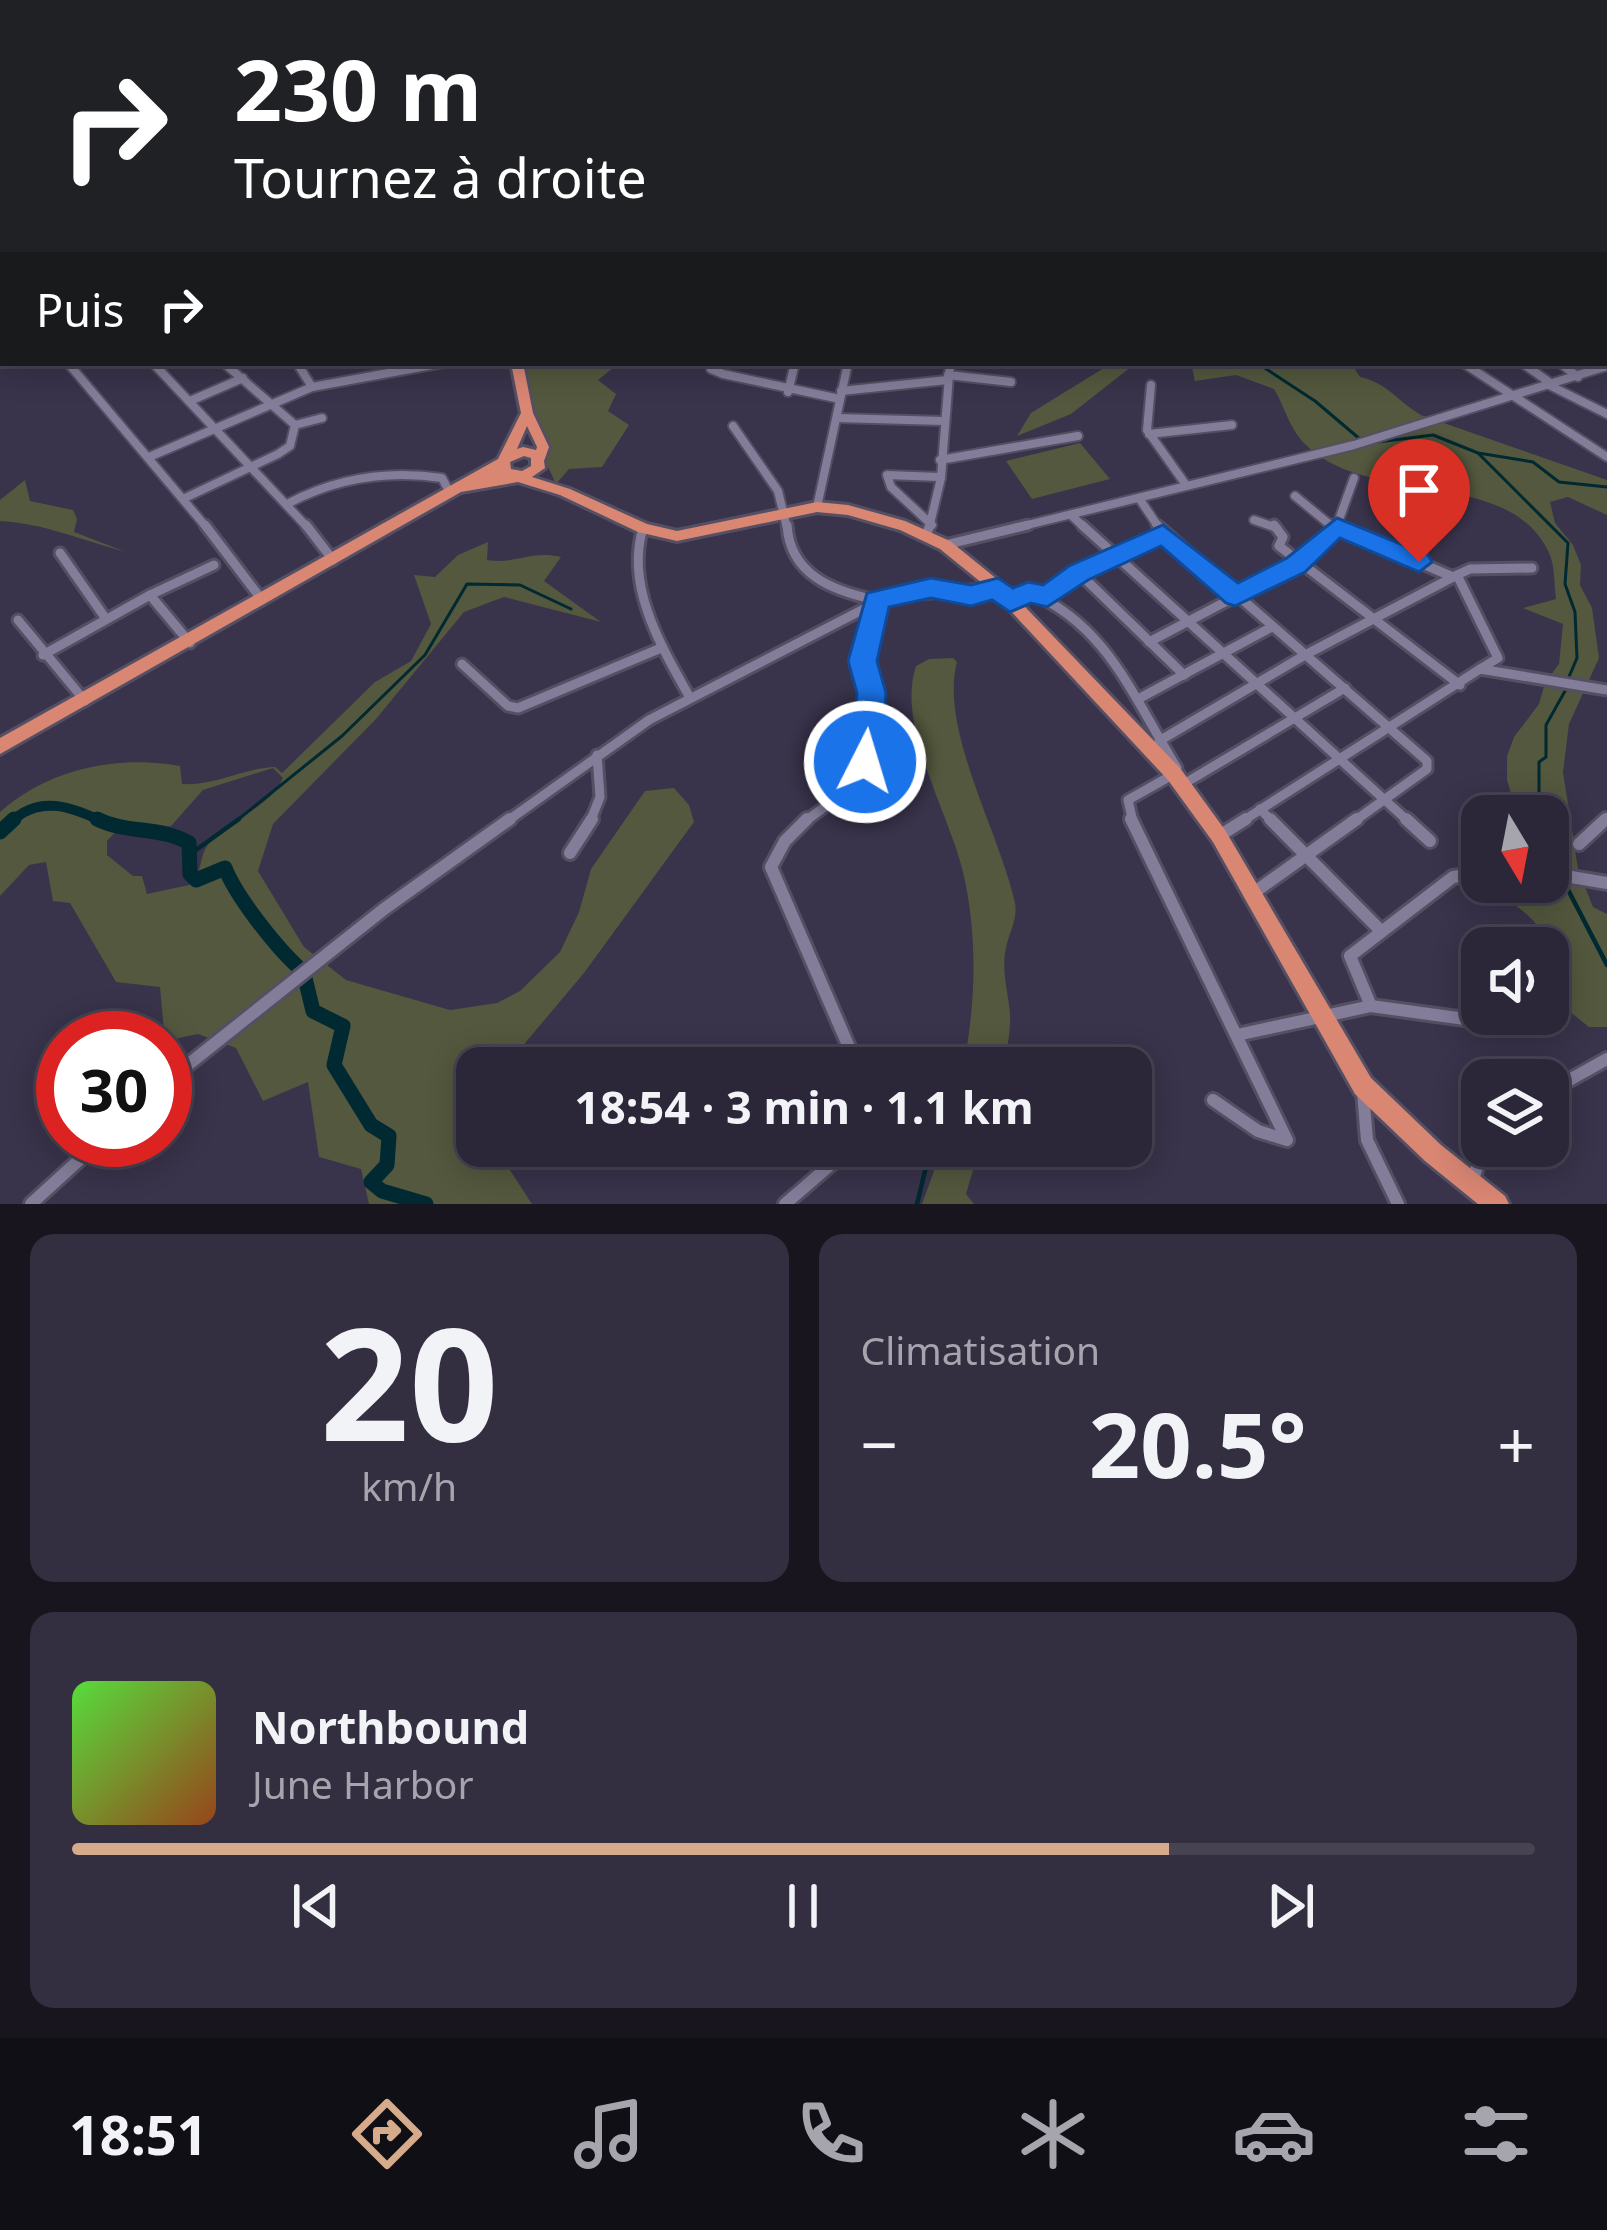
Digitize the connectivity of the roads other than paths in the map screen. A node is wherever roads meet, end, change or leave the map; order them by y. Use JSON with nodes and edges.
{"nodes":[{"id":1,"x":71,"y":366,"type":"edge"},
{"id":2,"x":84,"y":366,"type":"edge"},
{"id":3,"x":156,"y":366,"type":"edge"},
{"id":4,"x":228,"y":366,"type":"edge"},
{"id":5,"x":299,"y":366,"type":"edge"},
{"id":6,"x":427,"y":366,"type":"edge"},
{"id":7,"x":518,"y":366,"type":"edge"},
{"id":8,"x":712,"y":366,"type":"edge"},
{"id":9,"x":794,"y":366,"type":"edge"},
{"id":10,"x":847,"y":366,"type":"edge"},
{"id":11,"x":950,"y":366,"type":"edge"},
{"id":12,"x":1468,"y":366,"type":"edge"},
{"id":13,"x":1526,"y":366,"type":"edge"},
{"id":14,"x":1564,"y":366,"type":"edge"},
{"id":15,"x":1607,"y":366,"type":"edge"},
{"id":16,"x":79,"y":376,"type":"junction"},
{"id":17,"x":1578,"y":376,"type":"junction"},
{"id":18,"x":243,"y":378,"type":"junction"},
{"id":19,"x":948,"y":378,"type":"junction"},
{"id":20,"x":1011,"y":382,"type":"dead end"},
{"id":21,"x":1151,"y":385,"type":"dead end"},
{"id":22,"x":1551,"y":385,"type":"junction"},
{"id":23,"x":312,"y":387,"type":"junction"},
{"id":24,"x":788,"y":392,"type":"junction"},
{"id":25,"x":840,"y":395,"type":"junction"},
{"id":26,"x":1515,"y":397,"type":"junction"},
{"id":27,"x":190,"y":400,"type":"junction"},
{"id":28,"x":272,"y":402,"type":"junction"},
{"id":29,"x":527,"y":413,"type":"junction"},
{"id":30,"x":1607,"y":414,"type":"edge"},
{"id":31,"x":322,"y":418,"type":"dead end"},
{"id":32,"x":837,"y":418,"type":"junction"},
{"id":33,"x":944,"y":422,"type":"junction"},
{"id":34,"x":295,"y":425,"type":"junction"},
{"id":35,"x":1232,"y":425,"type":"dead end"},
{"id":36,"x":733,"y":426,"type":"dead end"},
{"id":37,"x":216,"y":428,"type":"junction"},
{"id":38,"x":1150,"y":434,"type":"junction"},
{"id":39,"x":1078,"y":436,"type":"dead end"},
{"id":40,"x":149,"y":457,"type":"junction"},
{"id":41,"x":1607,"y":457,"type":"edge"},
{"id":42,"x":540,"y":459,"type":"junction"},
{"id":43,"x":505,"y":460,"type":"junction"},
{"id":44,"x":940,"y":460,"type":"junction"},
{"id":45,"x":252,"y":465,"type":"junction"},
{"id":46,"x":518,"y":477,"type":"junction"},
{"id":47,"x":939,"y":477,"type":"junction"},
{"id":48,"x":1354,"y":478,"type":"dead end"},
{"id":49,"x":1186,"y":485,"type":"junction"},
{"id":50,"x":453,"y":490,"type":"junction"},
{"id":51,"x":565,"y":492,"type":"junction"},
{"id":52,"x":1295,"y":496,"type":"dead end"},
{"id":53,"x":185,"y":498,"type":"junction"},
{"id":54,"x":1139,"y":498,"type":"junction"},
{"id":55,"x":289,"y":503,"type":"junction"},
{"id":56,"x":817,"y":507,"type":"junction"},
{"id":57,"x":786,"y":513,"type":"junction"},
{"id":58,"x":1071,"y":515,"type":"junction"},
{"id":59,"x":1255,"y":520,"type":"dead end"},
{"id":60,"x":643,"y":528,"type":"junction"},
{"id":61,"x":1336,"y":528,"type":"junction"},
{"id":62,"x":929,"y":530,"type":"junction"},
{"id":63,"x":1163,"y":534,"type":"junction"},
{"id":64,"x":945,"y":545,"type":"junction"},
{"id":65,"x":60,"y":553,"type":"dead end"},
{"id":66,"x":1117,"y":555,"type":"junction"},
{"id":67,"x":333,"y":560,"type":"junction"},
{"id":68,"x":1300,"y":562,"type":"junction"},
{"id":69,"x":214,"y":565,"type":"dead end"},
{"id":70,"x":1532,"y":568,"type":"dead end"},
{"id":71,"x":1078,"y":573,"type":"junction"},
{"id":72,"x":1455,"y":576,"type":"junction"},
{"id":73,"x":150,"y":595,"type":"junction"},
{"id":74,"x":1004,"y":595,"type":"junction"},
{"id":75,"x":1235,"y":596,"type":"junction"},
{"id":76,"x":1047,"y":597,"type":"junction"},
{"id":77,"x":263,"y":601,"type":"junction"},
{"id":78,"x":876,"y":601,"type":"junction"},
{"id":79,"x":1374,"y":618,"type":"junction"},
{"id":80,"x":106,"y":619,"type":"junction"},
{"id":81,"x":18,"y":620,"type":"dead end"},
{"id":82,"x":1190,"y":620,"type":"junction"},
{"id":83,"x":1272,"y":627,"type":"junction"},
{"id":84,"x":1149,"y":642,"type":"junction"},
{"id":85,"x":190,"y":643,"type":"junction"},
{"id":86,"x":661,"y":648,"type":"junction"},
{"id":87,"x":1225,"y":652,"type":"junction"},
{"id":88,"x":43,"y":655,"type":"junction"},
{"id":89,"x":1306,"y":655,"type":"junction"},
{"id":90,"x":462,"y":664,"type":"dead end"},
{"id":91,"x":1480,"y":669,"type":"junction"},
{"id":92,"x":1184,"y":675,"type":"junction"},
{"id":93,"x":1259,"y":683,"type":"junction"},
{"id":94,"x":1460,"y":685,"type":"junction"},
{"id":95,"x":1345,"y":688,"type":"junction"},
{"id":96,"x":1607,"y":690,"type":"edge"},
{"id":97,"x":688,"y":696,"type":"junction"},
{"id":98,"x":1140,"y":698,"type":"junction"},
{"id":99,"x":85,"y":701,"type":"junction"},
{"id":100,"x":1298,"y":717,"type":"junction"},
{"id":101,"x":1390,"y":725,"type":"junction"},
{"id":102,"x":1159,"y":741,"type":"junction"},
{"id":103,"x":0,"y":747,"type":"edge"},
{"id":104,"x":597,"y":755,"type":"junction"},
{"id":105,"x":1340,"y":758,"type":"junction"},
{"id":106,"x":1181,"y":780,"type":"junction"},
{"id":107,"x":1384,"y":800,"type":"junction"},
{"id":108,"x":1260,"y":808,"type":"junction"},
{"id":109,"x":1607,"y":818,"type":"edge"},
{"id":110,"x":1219,"y":836,"type":"junction"},
{"id":111,"x":1430,"y":841,"type":"dead end"},
{"id":112,"x":1579,"y":844,"type":"dead end"},
{"id":113,"x":570,"y":854,"type":"dead end"},
{"id":114,"x":1308,"y":858,"type":"junction"},
{"id":115,"x":1461,"y":876,"type":"edge"},
{"id":116,"x":1569,"y":876,"type":"edge"},
{"id":117,"x":1607,"y":883,"type":"edge"},
{"id":118,"x":1252,"y":894,"type":"junction"},
{"id":119,"x":1381,"y":931,"type":"junction"},
{"id":120,"x":1371,"y":1006,"type":"junction"},
{"id":121,"x":1319,"y":1018,"type":"junction"},
{"id":122,"x":1461,"y":1018,"type":"edge"},
{"id":123,"x":1237,"y":1035,"type":"junction"},
{"id":124,"x":849,"y":1047,"type":"edge"},
{"id":125,"x":1607,"y":1059,"type":"edge"},
{"id":126,"x":192,"y":1062,"type":"edge"},
{"id":127,"x":1569,"y":1080,"type":"edge"},
{"id":128,"x":1363,"y":1086,"type":"junction"},
{"id":129,"x":1214,"y":1100,"type":"dead end"},
{"id":130,"x":71,"y":1167,"type":"edge"},
{"id":131,"x":828,"y":1167,"type":"edge"},
{"id":132,"x":1477,"y":1167,"type":"edge"},
{"id":133,"x":1472,"y":1185,"type":"junction"},
{"id":134,"x":31,"y":1204,"type":"edge"},
{"id":135,"x":785,"y":1204,"type":"edge"},
{"id":136,"x":1398,"y":1204,"type":"edge"},
{"id":137,"x":1497,"y":1204,"type":"edge"}],
"edges":[{"from":1,"to":16,"type":"street"},
{"from":2,"to":16,"type":"street"},
{"from":3,"to":27,"type":"street"},
{"from":4,"to":18,"type":"street"},
{"from":5,"to":23,"type":"street"},
{"from":6,"to":23,"type":"street"},
{"from":7,"to":29,"type":"highway"},
{"from":8,"to":24,"type":"street"},
{"from":9,"to":24,"type":"street"},
{"from":10,"to":25,"type":"street"},
{"from":11,"to":19,"type":"street"},
{"from":12,"to":26,"type":"street"},
{"from":13,"to":22,"type":"street"},
{"from":14,"to":17,"type":"street"},
{"from":15,"to":17,"type":"street"},
{"from":16,"to":40,"type":"street"},
{"from":17,"to":22,"type":"street"},
{"from":18,"to":27,"type":"street"},
{"from":18,"to":28,"type":"street"},
{"from":19,"to":20,"type":"street"},
{"from":19,"to":25,"type":"street"},
{"from":19,"to":33,"type":"street"},
{"from":21,"to":38,"type":"street"},
{"from":22,"to":26,"type":"street"},
{"from":22,"to":30,"type":"street"},
{"from":23,"to":28,"type":"street"},
{"from":24,"to":25,"type":"street"},
{"from":25,"to":32,"type":"street"},
{"from":26,"to":41,"type":"street"},
{"from":26,"to":49,"type":"street"},
{"from":27,"to":37,"type":"street"},
{"from":28,"to":34,"type":"street"},
{"from":28,"to":37,"type":"street"},
{"from":29,"to":42,"type":"highway"},
{"from":29,"to":43,"type":"highway"},
{"from":31,"to":34,"type":"street"},
{"from":32,"to":33,"type":"street"},
{"from":32,"to":56,"type":"street"},
{"from":33,"to":44,"type":"street"},
{"from":34,"to":45,"type":"street"},
{"from":35,"to":38,"type":"street"},
{"from":36,"to":57,"type":"street"},
{"from":37,"to":40,"type":"street"},
{"from":37,"to":45,"type":"street"},
{"from":38,"to":49,"type":"street"},
{"from":39,"to":44,"type":"street"},
{"from":40,"to":53,"type":"street"},
{"from":42,"to":43,"type":"highway"},
{"from":42,"to":46,"type":"highway"},
{"from":42,"to":51,"type":"highway"},
{"from":43,"to":46,"type":"highway"},
{"from":43,"to":50,"type":"highway"},
{"from":44,"to":47,"type":"street"},
{"from":45,"to":53,"type":"street"},
{"from":45,"to":55,"type":"street"},
{"from":46,"to":50,"type":"highway"},
{"from":46,"to":51,"type":"highway"},
{"from":47,"to":62,"type":"street"},
{"from":47,"to":62,"type":"street"},
{"from":48,"to":61,"type":"street"},
{"from":49,"to":54,"type":"street"},
{"from":50,"to":55,"type":"street"},
{"from":50,"to":67,"type":"highway"},
{"from":51,"to":60,"type":"highway"},
{"from":52,"to":61,"type":"street"},
{"from":53,"to":77,"type":"street"},
{"from":54,"to":58,"type":"street"},
{"from":54,"to":63,"type":"street"},
{"from":55,"to":67,"type":"street"},
{"from":56,"to":57,"type":"highway"},
{"from":56,"to":62,"type":"highway"},
{"from":57,"to":60,"type":"highway"},
{"from":57,"to":78,"type":"street"},
{"from":58,"to":64,"type":"street"},
{"from":58,"to":66,"type":"street"},
{"from":59,"to":68,"type":"street"},
{"from":60,"to":86,"type":"street"},
{"from":61,"to":68,"type":"street"},
{"from":61,"to":72,"type":"street"},
{"from":62,"to":64,"type":"highway"},
{"from":63,"to":66,"type":"street"},
{"from":63,"to":75,"type":"street"},
{"from":64,"to":74,"type":"highway"},
{"from":65,"to":80,"type":"street"},
{"from":66,"to":71,"type":"street"},
{"from":66,"to":82,"type":"street"},
{"from":67,"to":77,"type":"highway"},
{"from":68,"to":75,"type":"street"},
{"from":68,"to":79,"type":"street"},
{"from":69,"to":73,"type":"street"},
{"from":70,"to":72,"type":"street"},
{"from":71,"to":76,"type":"street"},
{"from":71,"to":84,"type":"street"},
{"from":72,"to":79,"type":"street"},
{"from":72,"to":91,"type":"street"},
{"from":73,"to":80,"type":"street"},
{"from":73,"to":85,"type":"street"},
{"from":74,"to":76,"type":"street"},
{"from":74,"to":78,"type":"street"},
{"from":74,"to":106,"type":"highway"},
{"from":75,"to":82,"type":"street"},
{"from":75,"to":83,"type":"street"},
{"from":76,"to":98,"type":"street"},
{"from":77,"to":85,"type":"highway"},
{"from":78,"to":97,"type":"street"},
{"from":78,"to":124,"type":"street"},
{"from":79,"to":89,"type":"street"},
{"from":79,"to":94,"type":"street"},
{"from":80,"to":88,"type":"street"},
{"from":81,"to":88,"type":"street"},
{"from":82,"to":84,"type":"street"},
{"from":82,"to":87,"type":"street"},
{"from":83,"to":87,"type":"street"},
{"from":83,"to":89,"type":"street"},
{"from":84,"to":92,"type":"street"},
{"from":85,"to":99,"type":"highway"},
{"from":86,"to":90,"type":"street"},
{"from":86,"to":97,"type":"street"},
{"from":87,"to":92,"type":"street"},
{"from":87,"to":93,"type":"street"},
{"from":88,"to":99,"type":"street"},
{"from":89,"to":93,"type":"street"},
{"from":89,"to":95,"type":"street"},
{"from":91,"to":94,"type":"street"},
{"from":91,"to":96,"type":"street"},
{"from":92,"to":98,"type":"street"},
{"from":93,"to":100,"type":"street"},
{"from":93,"to":102,"type":"street"},
{"from":94,"to":101,"type":"street"},
{"from":95,"to":100,"type":"street"},
{"from":95,"to":101,"type":"street"},
{"from":97,"to":104,"type":"street"},
{"from":98,"to":102,"type":"street"},
{"from":99,"to":103,"type":"highway"},
{"from":100,"to":105,"type":"street"},
{"from":100,"to":106,"type":"street"},
{"from":101,"to":105,"type":"street"},
{"from":101,"to":107,"type":"street"},
{"from":102,"to":106,"type":"street"},
{"from":104,"to":113,"type":"street"},
{"from":104,"to":126,"type":"street"},
{"from":105,"to":107,"type":"street"},
{"from":105,"to":108,"type":"street"},
{"from":106,"to":110,"type":"highway"},
{"from":106,"to":123,"type":"street"},
{"from":107,"to":111,"type":"street"},
{"from":107,"to":114,"type":"street"},
{"from":108,"to":110,"type":"street"},
{"from":108,"to":114,"type":"street"},
{"from":109,"to":112,"type":"street"},
{"from":110,"to":118,"type":"highway"},
{"from":114,"to":118,"type":"street"},
{"from":114,"to":119,"type":"street"},
{"from":115,"to":119,"type":"street"},
{"from":116,"to":117,"type":"street"},
{"from":118,"to":121,"type":"highway"},
{"from":119,"to":120,"type":"street"},
{"from":120,"to":121,"type":"street"},
{"from":120,"to":122,"type":"street"},
{"from":121,"to":123,"type":"street"},
{"from":121,"to":128,"type":"highway"},
{"from":123,"to":129,"type":"street"},
{"from":125,"to":127,"type":"street"},
{"from":128,"to":133,"type":"highway"},
{"from":128,"to":136,"type":"street"},
{"from":130,"to":134,"type":"street"},
{"from":131,"to":135,"type":"street"},
{"from":132,"to":133,"type":"street"},
{"from":133,"to":137,"type":"highway"}]}
